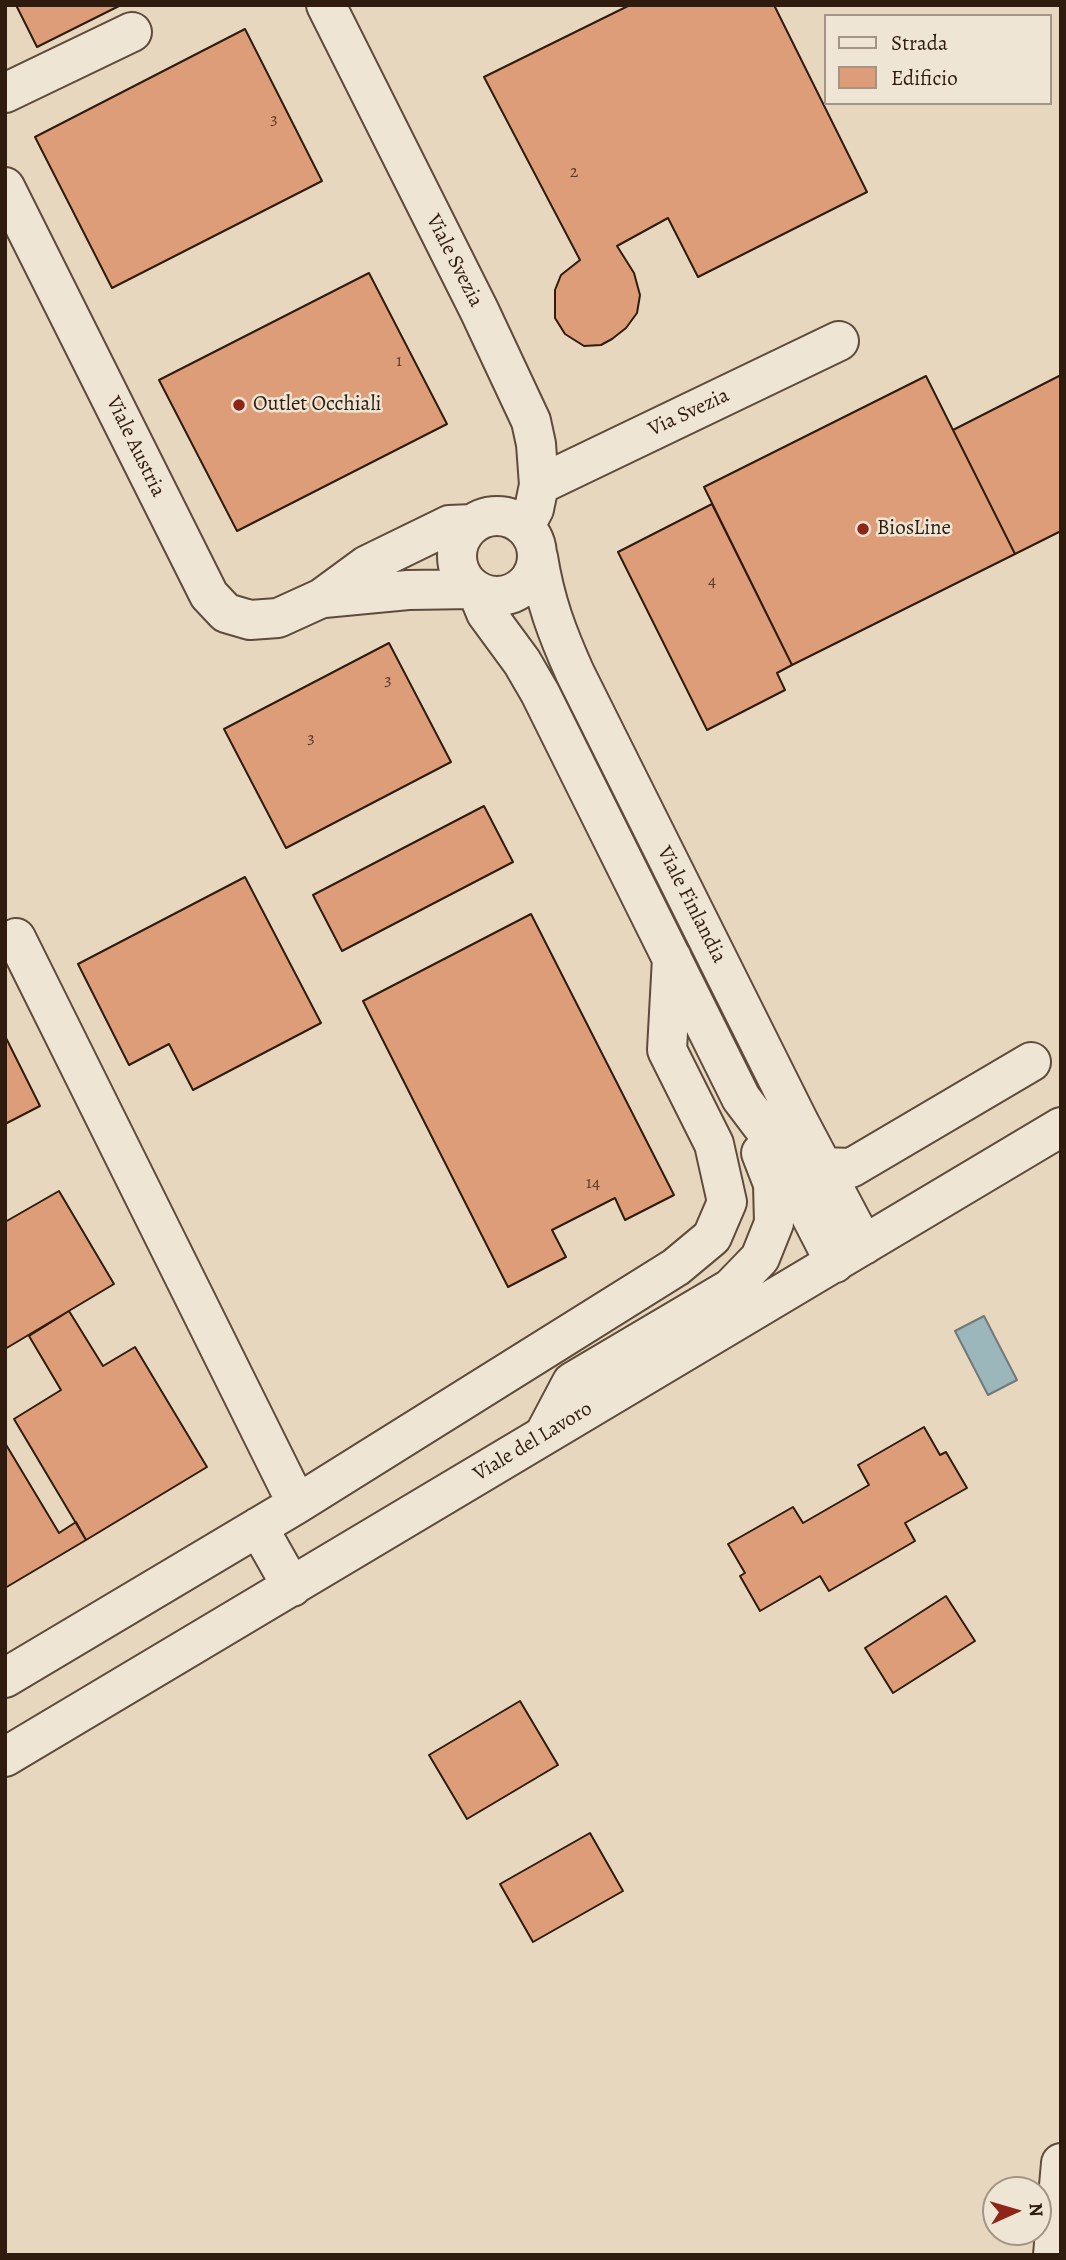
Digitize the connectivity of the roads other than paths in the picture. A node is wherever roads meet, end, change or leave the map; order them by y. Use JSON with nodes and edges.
{"nodes":[{"id":1,"x":326,"y":5,"type":"edge"},
{"id":2,"x":132,"y":32,"type":"dead end"},
{"id":3,"x":5,"y":93,"type":"edge"},
{"id":4,"x":5,"y":187,"type":"edge"},
{"id":5,"x":839,"y":341,"type":"dead end"},
{"id":6,"x":539,"y":485,"type":"junction"},
{"id":7,"x":473,"y":524,"type":"junction"},
{"id":8,"x":531,"y":542,"type":"junction"},
{"id":9,"x":475,"y":590,"type":"junction"},
{"id":10,"x":322,"y":598,"type":"junction"},
{"id":11,"x":16,"y":938,"type":"dead end"},
{"id":12,"x":672,"y":958,"type":"junction"},
{"id":13,"x":1031,"y":1062,"type":"dead end"},
{"id":14,"x":741,"y":1098,"type":"junction"},
{"id":15,"x":1061,"y":1127,"type":"edge"},
{"id":16,"x":823,"y":1167,"type":"junction"},
{"id":17,"x":850,"y":1254,"type":"junction"},
{"id":18,"x":544,"y":1435,"type":"junction"},
{"id":19,"x":297,"y":1504,"type":"junction"},
{"id":20,"x":258,"y":1527,"type":"junction"},
{"id":21,"x":292,"y":1587,"type":"junction"},
{"id":22,"x":5,"y":1678,"type":"edge"},
{"id":23,"x":5,"y":1757,"type":"edge"},
{"id":24,"x":1061,"y":2163,"type":"edge"},
{"id":25,"x":1053,"y":2255,"type":"edge"}],
"edges":[{"from":1,"to":6,"type":"street","name":"Viale Svezia"},
{"from":2,"to":3,"type":"street"},
{"from":4,"to":10,"type":"street","name":"Viale Austria"},
{"from":5,"to":6,"type":"street","name":"Via Svezia"},
{"from":6,"to":8,"type":"street","name":"Viale Svezia"},
{"from":7,"to":8,"type":"street"},
{"from":7,"to":9,"type":"street","name":"Viale Finlandia"},
{"from":7,"to":10,"type":"street","name":"Viale Austria"},
{"from":8,"to":9,"type":"street"},
{"from":8,"to":16,"type":"street","name":"Viale Finlandia"},
{"from":9,"to":10,"type":"street","name":"Viale Austria"},
{"from":9,"to":12,"type":"street","name":"Viale Finlandia"},
{"from":11,"to":19,"type":"street"},
{"from":12,"to":14,"type":"street","name":"Viale Finlandia"},
{"from":12,"to":19,"type":"street"},
{"from":13,"to":16,"type":"street"},
{"from":14,"to":17,"type":"street","name":"Viale Finlandia"},
{"from":14,"to":18,"type":"street","name":"Viale Finlandia"},
{"from":15,"to":17,"type":"street","name":"Viale del Lavoro"},
{"from":16,"to":17,"type":"street","name":"Viale Finlandia"},
{"from":17,"to":18,"type":"street","name":"Viale del Lavoro"},
{"from":18,"to":21,"type":"street","name":"Viale del Lavoro"},
{"from":19,"to":20,"type":"street"},
{"from":20,"to":21,"type":"street"},
{"from":20,"to":22,"type":"street"},
{"from":21,"to":23,"type":"street","name":"Viale del Lavoro"},
{"from":24,"to":25,"type":"street"}]}
